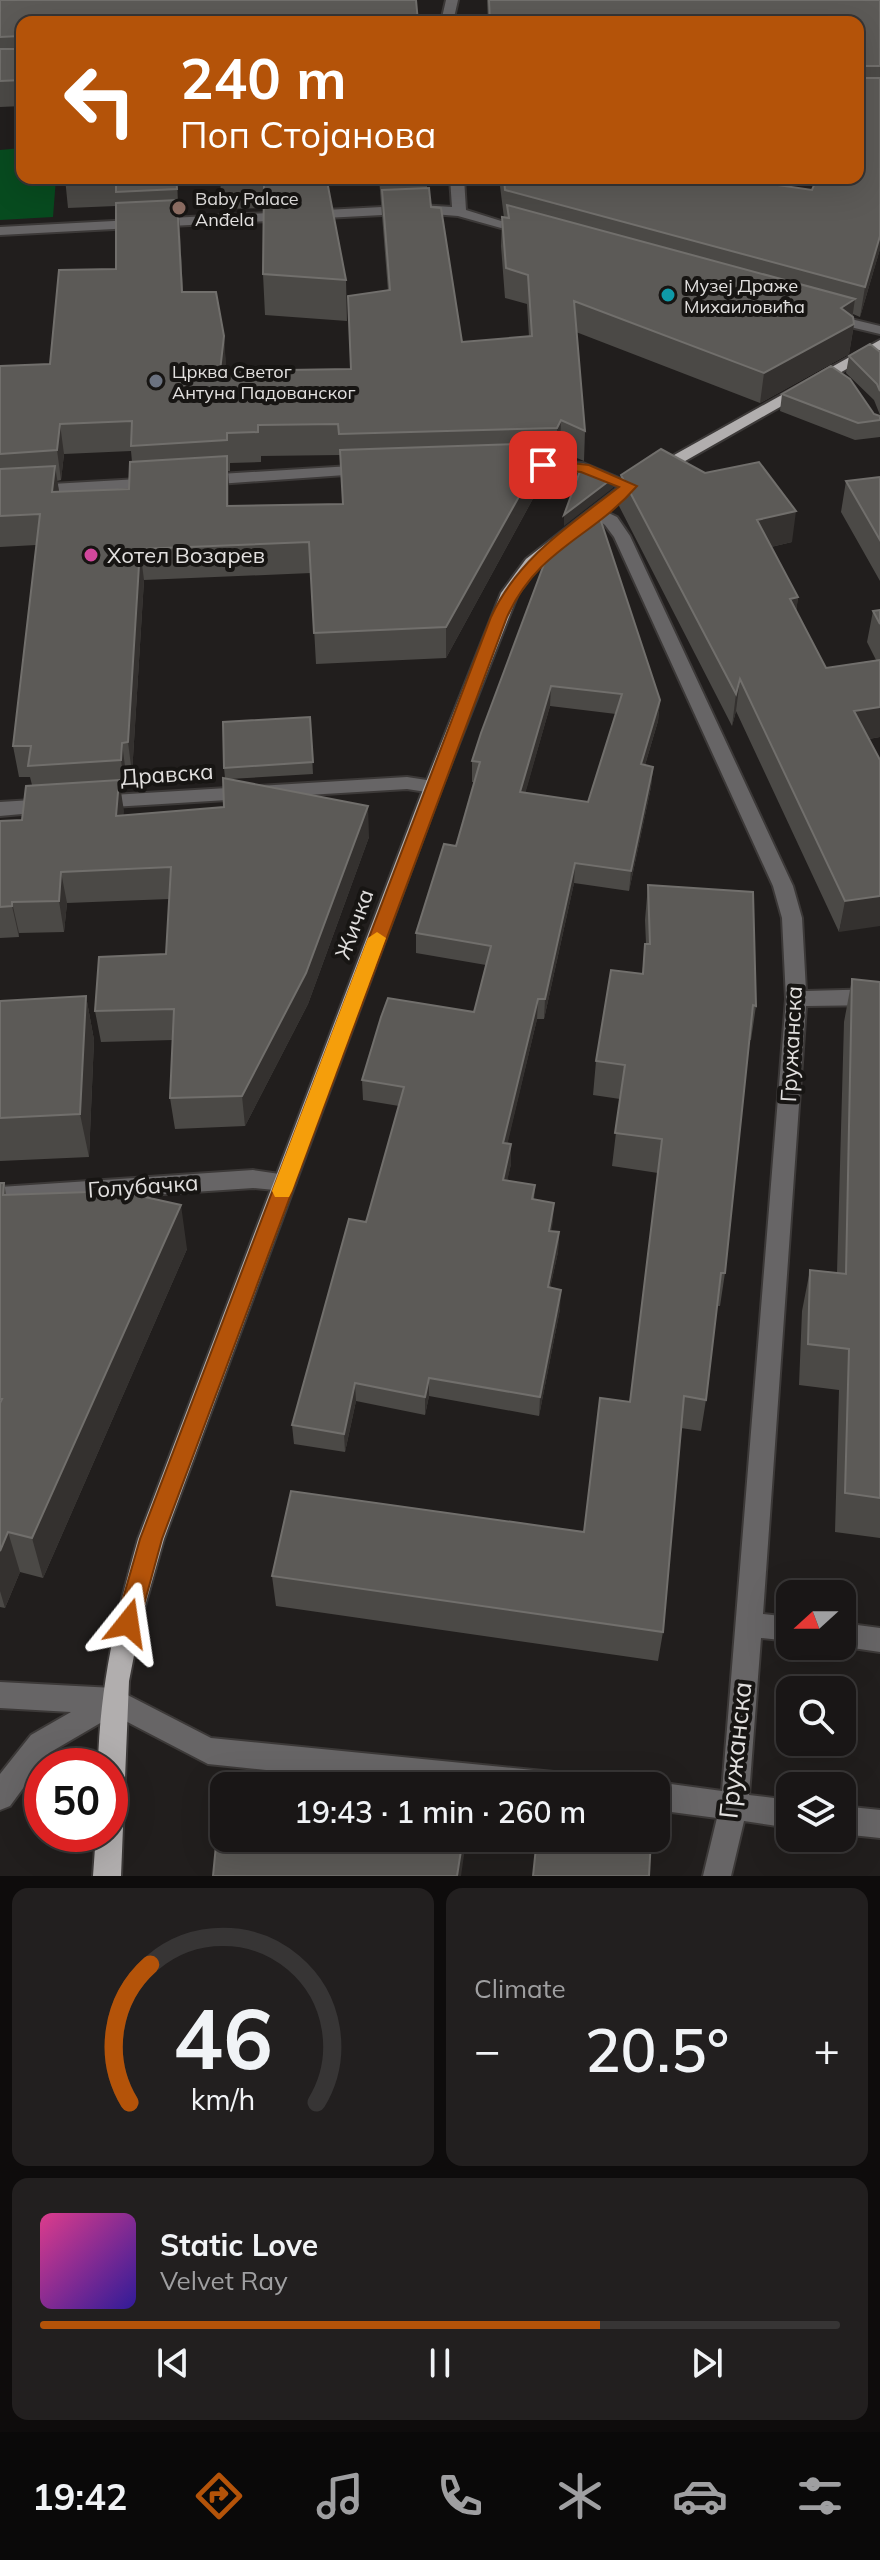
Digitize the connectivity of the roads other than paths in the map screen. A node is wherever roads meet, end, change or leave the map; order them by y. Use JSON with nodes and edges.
{"nodes":[{"id":1,"x":457,"y":184,"type":"edge"},
{"id":2,"x":459,"y":212,"type":"junction"},
{"id":3,"x":0,"y":231,"type":"edge"},
{"id":4,"x":549,"y":237,"type":"edge"},
{"id":5,"x":818,"y":314,"type":"edge"},
{"id":6,"x":880,"y":330,"type":"edge"},
{"id":7,"x":880,"y":344,"type":"edge"},
{"id":8,"x":831,"y":374,"type":"junction"},
{"id":9,"x":850,"y":385,"type":"edge"},
{"id":10,"x":501,"y":466,"type":"edge"},
{"id":11,"x":392,"y":470,"type":"edge"},
{"id":12,"x":630,"y":486,"type":"junction"},
{"id":13,"x":0,"y":492,"type":"edge"},
{"id":14,"x":596,"y":512,"type":"junction"},
{"id":15,"x":433,"y":787,"type":"junction"},
{"id":16,"x":0,"y":809,"type":"edge"},
{"id":17,"x":880,"y":997,"type":"edge"},
{"id":18,"x":796,"y":999,"type":"junction"},
{"id":19,"x":285,"y":1182,"type":"junction"},
{"id":20,"x":0,"y":1196,"type":"edge"},
{"id":21,"x":748,"y":1624,"type":"junction"},
{"id":22,"x":776,"y":1627,"type":"edge"},
{"id":23,"x":856,"y":1637,"type":"edge"},
{"id":24,"x":880,"y":1640,"type":"edge"},
{"id":25,"x":0,"y":1695,"type":"edge"},
{"id":26,"x":114,"y":1701,"type":"junction"},
{"id":27,"x":416,"y":1772,"type":"edge"},
{"id":28,"x":0,"y":1796,"type":"edge"},
{"id":29,"x":670,"y":1798,"type":"edge"},
{"id":30,"x":734,"y":1805,"type":"junction"},
{"id":31,"x":776,"y":1812,"type":"edge"},
{"id":32,"x":856,"y":1821,"type":"edge"},
{"id":33,"x":880,"y":1824,"type":"edge"},
{"id":34,"x":107,"y":1876,"type":"edge"},
{"id":35,"x":717,"y":1876,"type":"edge"}],
"edges":[{"from":1,"to":2,"type":"street"},
{"from":2,"to":3,"type":"street"},
{"from":2,"to":4,"type":"street"},
{"from":5,"to":6,"type":"street"},
{"from":7,"to":8,"type":"main road","name":"Жичка"},
{"from":8,"to":9,"type":"street"},
{"from":8,"to":12,"type":"main road","name":"Жичка"},
{"from":10,"to":12,"type":"street"},
{"from":11,"to":13,"type":"street"},
{"from":12,"to":14,"type":"main road","name":"Жичка"},
{"from":14,"to":15,"type":"main road","name":"Жичка"},
{"from":14,"to":18,"type":"street","name":"Гружанска"},
{"from":15,"to":16,"type":"street","name":"Дравска"},
{"from":15,"to":19,"type":"main road","name":"Жичка"},
{"from":17,"to":18,"type":"street"},
{"from":18,"to":21,"type":"street","name":"Гружанска"},
{"from":19,"to":20,"type":"street","name":"Голубачка"},
{"from":19,"to":26,"type":"main road","name":"Жичка"},
{"from":21,"to":22,"type":"street"},
{"from":21,"to":30,"type":"street","name":"Гружанска"},
{"from":23,"to":24,"type":"street"},
{"from":25,"to":26,"type":"street"},
{"from":26,"to":27,"type":"street"},
{"from":26,"to":28,"type":"street"},
{"from":26,"to":34,"type":"main road","name":"Жичка"},
{"from":29,"to":30,"type":"street"},
{"from":30,"to":31,"type":"street"},
{"from":30,"to":35,"type":"street","name":"Гружанска"},
{"from":32,"to":33,"type":"street"}]}
